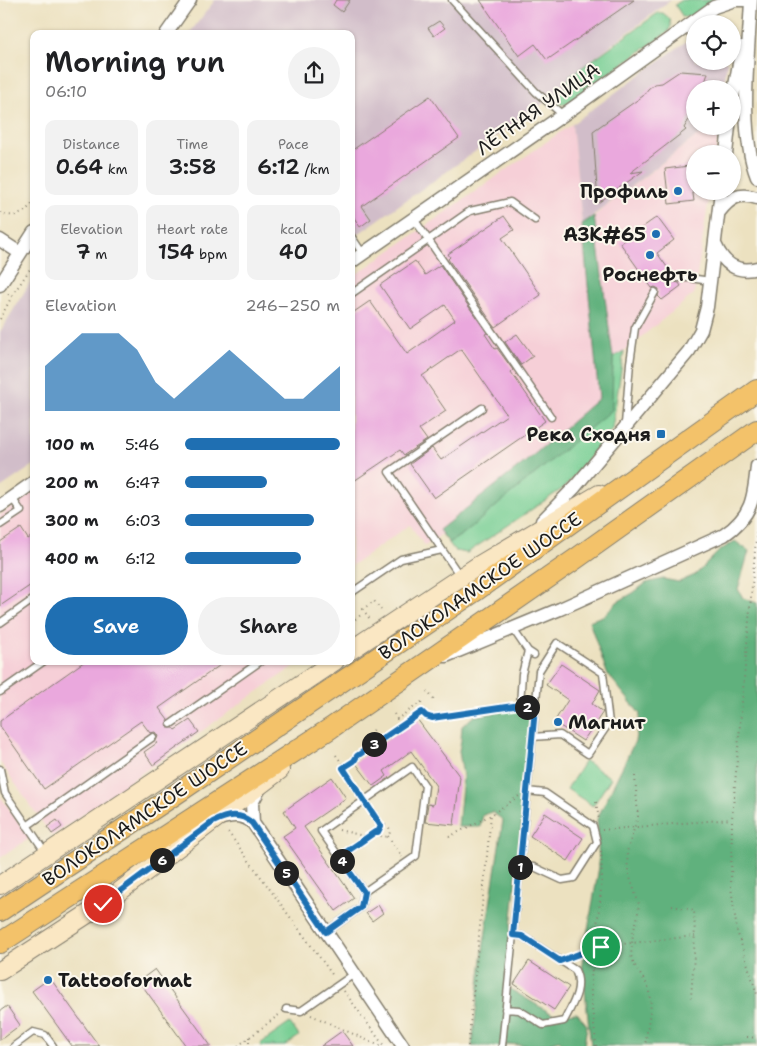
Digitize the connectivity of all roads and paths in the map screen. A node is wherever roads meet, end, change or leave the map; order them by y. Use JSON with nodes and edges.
{"nodes":[{"id":1,"x":190,"y":0,"type":"edge"},
{"id":2,"x":452,"y":0,"type":"edge"},
{"id":3,"x":751,"y":0,"type":"edge"},
{"id":4,"x":169,"y":30,"type":"edge"},
{"id":5,"x":736,"y":80,"type":"edge"},
{"id":6,"x":563,"y":115,"type":"junction"},
{"id":7,"x":757,"y":177,"type":"edge"},
{"id":8,"x":757,"y":198,"type":"edge"},
{"id":9,"x":720,"y":200,"type":"edge"},
{"id":10,"x":30,"y":207,"type":"edge"},
{"id":11,"x":719,"y":212,"type":"junction"},
{"id":12,"x":0,"y":213,"type":"edge"},
{"id":13,"x":414,"y":219,"type":"junction"},
{"id":14,"x":535,"y":220,"type":"dead end"},
{"id":15,"x":30,"y":238,"type":"edge"},
{"id":16,"x":0,"y":240,"type":"edge"},
{"id":17,"x":428,"y":240,"type":"junction"},
{"id":18,"x":355,"y":242,"type":"edge"},
{"id":19,"x":715,"y":244,"type":"junction"},
{"id":20,"x":20,"y":253,"type":"junction"},
{"id":21,"x":363,"y":254,"type":"junction"},
{"id":22,"x":355,"y":259,"type":"edge"},
{"id":23,"x":757,"y":268,"type":"edge"},
{"id":24,"x":30,"y":269,"type":"edge"},
{"id":25,"x":675,"y":278,"type":"dead end"},
{"id":26,"x":710,"y":281,"type":"junction"},
{"id":27,"x":3,"y":288,"type":"edge"},
{"id":28,"x":355,"y":291,"type":"edge"},
{"id":29,"x":655,"y":292,"type":"dead end"},
{"id":30,"x":12,"y":296,"type":"junction"},
{"id":31,"x":0,"y":319,"type":"edge"},
{"id":32,"x":752,"y":393,"type":"edge"},
{"id":33,"x":482,"y":408,"type":"dead end"},
{"id":34,"x":551,"y":417,"type":"dead end"},
{"id":35,"x":624,"y":429,"type":"junction"},
{"id":36,"x":750,"y":435,"type":"edge"},
{"id":37,"x":656,"y":462,"type":"junction"},
{"id":38,"x":757,"y":466,"type":"edge"},
{"id":39,"x":30,"y":485,"type":"edge"},
{"id":40,"x":12,"y":498,"type":"junction"},
{"id":41,"x":0,"y":506,"type":"edge"},
{"id":42,"x":0,"y":526,"type":"edge"},
{"id":43,"x":757,"y":527,"type":"edge"},
{"id":44,"x":517,"y":542,"type":"junction"},
{"id":45,"x":442,"y":550,"type":"junction"},
{"id":46,"x":461,"y":577,"type":"junction"},
{"id":47,"x":355,"y":590,"type":"edge"},
{"id":48,"x":30,"y":602,"type":"edge"},
{"id":49,"x":381,"y":610,"type":"dead end"},
{"id":50,"x":361,"y":615,"type":"dead end"},
{"id":51,"x":369,"y":618,"type":"dead end"},
{"id":52,"x":355,"y":619,"type":"edge"},
{"id":53,"x":0,"y":623,"type":"edge"},
{"id":54,"x":513,"y":629,"type":"junction"},
{"id":55,"x":355,"y":647,"type":"edge"},
{"id":56,"x":528,"y":650,"type":"junction"},
{"id":57,"x":534,"y":655,"type":"dead end"},
{"id":58,"x":38,"y":665,"type":"edge"},
{"id":59,"x":255,"y":665,"type":"edge"},
{"id":60,"x":326,"y":665,"type":"edge"},
{"id":61,"x":421,"y":666,"type":"junction"},
{"id":62,"x":0,"y":692,"type":"edge"},
{"id":63,"x":427,"y":692,"type":"dead end"},
{"id":64,"x":434,"y":700,"type":"dead end"},
{"id":65,"x":423,"y":701,"type":"dead end"},
{"id":66,"x":520,"y":705,"type":"joint"},
{"id":67,"x":394,"y":714,"type":"dead end"},
{"id":68,"x":171,"y":724,"type":"dead end"},
{"id":69,"x":331,"y":728,"type":"junction"},
{"id":70,"x":372,"y":730,"type":"dead end"},
{"id":71,"x":153,"y":737,"type":"dead end"},
{"id":72,"x":532,"y":737,"type":"junction"},
{"id":73,"x":379,"y":740,"type":"junction"},
{"id":74,"x":336,"y":755,"type":"dead end"},
{"id":75,"x":344,"y":767,"type":"junction"},
{"id":76,"x":0,"y":769,"type":"edge"},
{"id":77,"x":636,"y":776,"type":"dead end"},
{"id":78,"x":261,"y":785,"type":"junction"},
{"id":79,"x":527,"y":791,"type":"junction"},
{"id":80,"x":364,"y":800,"type":"junction"},
{"id":81,"x":596,"y":802,"type":"dead end"},
{"id":82,"x":491,"y":815,"type":"junction"},
{"id":83,"x":732,"y":819,"type":"junction"},
{"id":84,"x":213,"y":822,"type":"junction"},
{"id":85,"x":252,"y":823,"type":"junction"},
{"id":86,"x":27,"y":826,"type":"junction"},
{"id":87,"x":381,"y":826,"type":"junction"},
{"id":88,"x":327,"y":827,"type":"junction"},
{"id":89,"x":635,"y":828,"type":"junction"},
{"id":90,"x":228,"y":832,"type":"dead end"},
{"id":91,"x":378,"y":832,"type":"junction"},
{"id":92,"x":388,"y":836,"type":"junction"},
{"id":93,"x":368,"y":837,"type":"junction"},
{"id":94,"x":449,"y":837,"type":"dead end"},
{"id":95,"x":601,"y":849,"type":"dead end"},
{"id":96,"x":46,"y":854,"type":"junction"},
{"id":97,"x":339,"y":857,"type":"junction"},
{"id":98,"x":406,"y":863,"type":"junction"},
{"id":99,"x":520,"y":866,"type":"junction"},
{"id":100,"x":0,"y":885,"type":"edge"},
{"id":101,"x":364,"y":892,"type":"junction"},
{"id":102,"x":672,"y":906,"type":"dead end"},
{"id":103,"x":0,"y":911,"type":"edge"},
{"id":104,"x":326,"y":932,"type":"junction"},
{"id":105,"x":513,"y":935,"type":"junction"},
{"id":106,"x":695,"y":936,"type":"junction"},
{"id":107,"x":0,"y":943,"type":"edge"},
{"id":108,"x":631,"y":943,"type":"junction"},
{"id":109,"x":595,"y":948,"type":"junction"},
{"id":110,"x":560,"y":961,"type":"junction"},
{"id":111,"x":0,"y":971,"type":"edge"},
{"id":112,"x":354,"y":974,"type":"junction"},
{"id":113,"x":339,"y":984,"type":"junction"},
{"id":114,"x":757,"y":994,"type":"edge"},
{"id":115,"x":691,"y":998,"type":"dead end"},
{"id":116,"x":286,"y":1009,"type":"joint"},
{"id":117,"x":505,"y":1009,"type":"junction"},
{"id":118,"x":301,"y":1011,"type":"junction"},
{"id":119,"x":249,"y":1037,"type":"junction"},
{"id":120,"x":747,"y":1037,"type":"dead end"},
{"id":121,"x":757,"y":1038,"type":"edge"},
{"id":122,"x":400,"y":1045,"type":"edge"},
{"id":123,"x":14,"y":1046,"type":"edge"},
{"id":124,"x":53,"y":1046,"type":"edge"},
{"id":125,"x":238,"y":1046,"type":"edge"},
{"id":126,"x":249,"y":1046,"type":"edge"},
{"id":127,"x":380,"y":1046,"type":"edge"},
{"id":128,"x":384,"y":1046,"type":"edge"},
{"id":129,"x":468,"y":1046,"type":"edge"},
{"id":130,"x":502,"y":1046,"type":"edge"},
{"id":131,"x":596,"y":1046,"type":"edge"},
{"id":132,"x":645,"y":1046,"type":"edge"}],
"edges":[{"from":1,"to":4,"type":"street"},
{"from":2,"to":6,"type":"lane"},
{"from":3,"to":5,"type":"street"},
{"from":3,"to":6,"type":"street","name":"ЛЁТНАЯ УЛИЦА"},
{"from":3,"to":7,"type":"street"},
{"from":6,"to":13,"type":"street","name":"ЛЁТНАЯ УЛИЦА"},
{"from":8,"to":11,"type":"street"},
{"from":9,"to":11,"type":"street"},
{"from":10,"to":12,"type":"path"},
{"from":11,"to":19,"type":"street"},
{"from":13,"to":17,"type":"lane"},
{"from":13,"to":21,"type":"street","name":"ЛЁТНАЯ УЛИЦА"},
{"from":14,"to":17,"type":"lane"},
{"from":15,"to":20,"type":"street"},
{"from":16,"to":20,"type":"street"},
{"from":17,"to":28,"type":"lane"},
{"from":17,"to":34,"type":"lane"},
{"from":18,"to":21,"type":"lane"},
{"from":19,"to":23,"type":"street"},
{"from":19,"to":26,"type":"street"},
{"from":20,"to":27,"type":"street"},
{"from":21,"to":22,"type":"street","name":"ЛЁТНАЯ УЛИЦА"},
{"from":24,"to":30,"type":"path"},
{"from":25,"to":26,"type":"lane"},
{"from":26,"to":35,"type":"street"},
{"from":27,"to":30,"type":"path"},
{"from":29,"to":35,"type":"lane"},
{"from":30,"to":31,"type":"path"},
{"from":32,"to":37,"type":"main road","name":"ВОЛОКОЛАМСКОЕ ШОССЕ"},
{"from":33,"to":45,"type":"lane"},
{"from":35,"to":44,"type":"street"},
{"from":36,"to":61,"type":"main road","name":"ВОЛОКОЛАМСКОЕ ШОССЕ"},
{"from":37,"to":44,"type":"street"},
{"from":37,"to":103,"type":"main road","name":"ВОЛОКОЛАМСКОЕ ШОССЕ"},
{"from":38,"to":54,"type":"street"},
{"from":39,"to":40,"type":"street"},
{"from":40,"to":41,"type":"street"},
{"from":40,"to":42,"type":"lane"},
{"from":43,"to":83,"type":"path"},
{"from":44,"to":46,"type":"street"},
{"from":45,"to":46,"type":"lane"},
{"from":45,"to":47,"type":"lane"},
{"from":46,"to":55,"type":"street"},
{"from":48,"to":53,"type":"lane"},
{"from":49,"to":51,"type":"path"},
{"from":50,"to":52,"type":"path"},
{"from":54,"to":56,"type":"lane"},
{"from":54,"to":61,"type":"street"},
{"from":56,"to":57,"type":"lane"},
{"from":56,"to":66,"type":"lane"},
{"from":58,"to":62,"type":"lane"},
{"from":59,"to":68,"type":"lane"},
{"from":60,"to":96,"type":"street"},
{"from":61,"to":69,"type":"main road","name":"ВОЛОКОЛАМСКОЕ ШОССЕ"},
{"from":63,"to":64,"type":"path"},
{"from":65,"to":67,"type":"path"},
{"from":66,"to":73,"type":"path"},
{"from":69,"to":78,"type":"street"},
{"from":69,"to":107,"type":"main road","name":"ВОЛОКОЛАМСКОЕ ШОССЕ"},
{"from":70,"to":73,"type":"path"},
{"from":71,"to":86,"type":"lane"},
{"from":72,"to":72,"type":"lane"},
{"from":72,"to":79,"type":"lane"},
{"from":73,"to":75,"type":"path"},
{"from":74,"to":75,"type":"path"},
{"from":75,"to":80,"type":"path"},
{"from":76,"to":86,"type":"lane"},
{"from":77,"to":89,"type":"path"},
{"from":78,"to":84,"type":"street"},
{"from":78,"to":85,"type":"street"},
{"from":79,"to":82,"type":"path"},
{"from":79,"to":99,"type":"lane"},
{"from":79,"to":99,"type":"lane"},
{"from":80,"to":87,"type":"path"},
{"from":80,"to":88,"type":"lane"},
{"from":80,"to":98,"type":"lane"},
{"from":81,"to":89,"type":"path"},
{"from":82,"to":94,"type":"path"},
{"from":82,"to":129,"type":"path"},
{"from":83,"to":89,"type":"path"},
{"from":83,"to":114,"type":"path"},
{"from":84,"to":85,"type":"street"},
{"from":84,"to":111,"type":"street"},
{"from":85,"to":104,"type":"street"},
{"from":86,"to":96,"type":"lane"},
{"from":87,"to":91,"type":"path"},
{"from":87,"to":92,"type":"path"},
{"from":88,"to":93,"type":"path"},
{"from":88,"to":97,"type":"lane"},
{"from":89,"to":108,"type":"path"},
{"from":90,"to":113,"type":"path"},
{"from":91,"to":92,"type":"path"},
{"from":91,"to":93,"type":"path"},
{"from":92,"to":98,"type":"path"},
{"from":93,"to":97,"type":"path"},
{"from":95,"to":109,"type":"path"},
{"from":96,"to":100,"type":"street"},
{"from":97,"to":101,"type":"lane"},
{"from":98,"to":101,"type":"lane"},
{"from":99,"to":105,"type":"lane"},
{"from":101,"to":104,"type":"lane"},
{"from":102,"to":106,"type":"path"},
{"from":104,"to":112,"type":"street"},
{"from":105,"to":110,"type":"lane"},
{"from":105,"to":117,"type":"lane"},
{"from":106,"to":108,"type":"path"},
{"from":106,"to":115,"type":"path"},
{"from":108,"to":109,"type":"path"},
{"from":108,"to":132,"type":"path"},
{"from":109,"to":110,"type":"path"},
{"from":109,"to":131,"type":"path"},
{"from":110,"to":117,"type":"lane"},
{"from":112,"to":113,"type":"lane"},
{"from":112,"to":122,"type":"street"},
{"from":113,"to":118,"type":"lane"},
{"from":113,"to":128,"type":"path"},
{"from":116,"to":118,"type":"lane"},
{"from":116,"to":119,"type":"path"},
{"from":117,"to":130,"type":"lane"},
{"from":118,"to":127,"type":"path"},
{"from":119,"to":125,"type":"path"},
{"from":119,"to":126,"type":"path"},
{"from":120,"to":121,"type":"path"},
{"from":123,"to":124,"type":"lane"}]}
